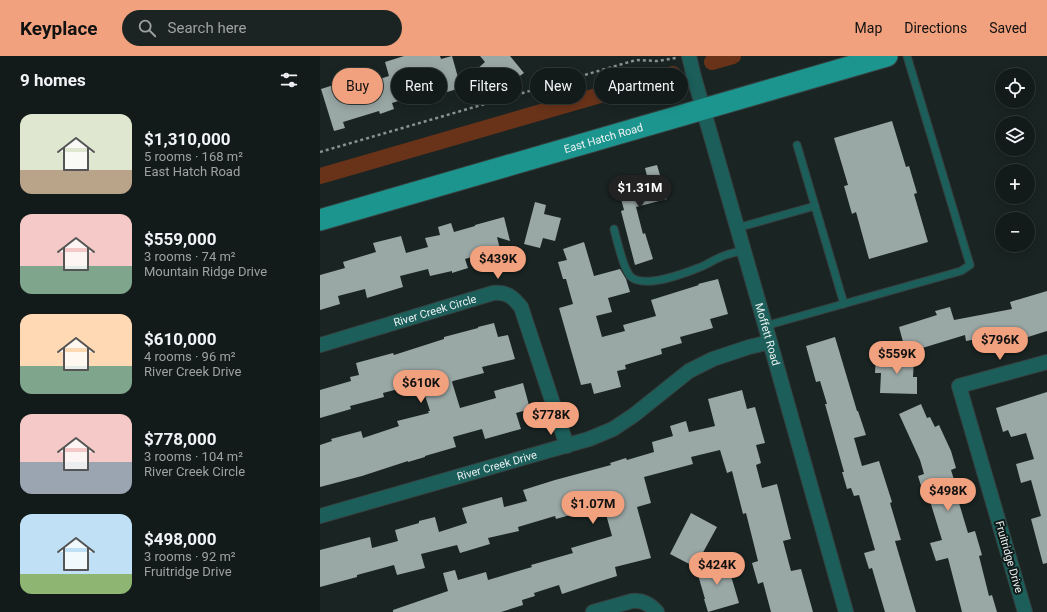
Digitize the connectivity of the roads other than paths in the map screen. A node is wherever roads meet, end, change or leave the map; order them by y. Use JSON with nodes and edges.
{"nodes":[{"id":1,"x":887,"y":56,"type":"edge"},
{"id":2,"x":907,"y":56,"type":"edge"},
{"id":3,"x":682,"y":57,"type":"edge"},
{"id":4,"x":703,"y":110,"type":"junction"},
{"id":5,"x":797,"y":145,"type":"dead end"},
{"id":6,"x":815,"y":206,"type":"junction"},
{"id":7,"x":320,"y":220,"type":"edge"},
{"id":8,"x":737,"y":228,"type":"junction"},
{"id":9,"x":614,"y":229,"type":"dead end"},
{"id":10,"x":744,"y":250,"type":"junction"},
{"id":11,"x":844,"y":304,"type":"junction"},
{"id":12,"x":766,"y":326,"type":"junction"},
{"id":13,"x":770,"y":342,"type":"junction"},
{"id":14,"x":320,"y":345,"type":"edge"},
{"id":15,"x":1047,"y":362,"type":"edge"},
{"id":16,"x":567,"y":446,"type":"junction"},
{"id":17,"x":320,"y":516,"type":"edge"},
{"id":18,"x":652,"y":608,"type":"edge"},
{"id":19,"x":593,"y":612,"type":"edge"},
{"id":20,"x":846,"y":612,"type":"edge"},
{"id":21,"x":1025,"y":612,"type":"edge"}],
"edges":[{"from":1,"to":4,"type":"main road","name":"East Hatch Road"},
{"from":2,"to":11,"type":"lane"},
{"from":3,"to":4,"type":"street","name":"Moffett Road"},
{"from":4,"to":7,"type":"main road","name":"East Hatch Road"},
{"from":4,"to":8,"type":"street","name":"Moffett Road"},
{"from":5,"to":6,"type":"lane"},
{"from":6,"to":8,"type":"lane"},
{"from":6,"to":11,"type":"lane"},
{"from":8,"to":10,"type":"street","name":"Moffett Road"},
{"from":9,"to":10,"type":"lane"},
{"from":10,"to":12,"type":"street","name":"Moffett Road"},
{"from":11,"to":12,"type":"lane"},
{"from":12,"to":13,"type":"street","name":"Moffett Road"},
{"from":13,"to":16,"type":"street","name":"River Creek Drive"},
{"from":13,"to":20,"type":"street","name":"Moffett Road"},
{"from":14,"to":16,"type":"street","name":"River Creek Circle"},
{"from":15,"to":21,"type":"street","name":"Fruitridge Drive"},
{"from":16,"to":17,"type":"street","name":"River Creek Drive"},
{"from":18,"to":19,"type":"street"}]}
